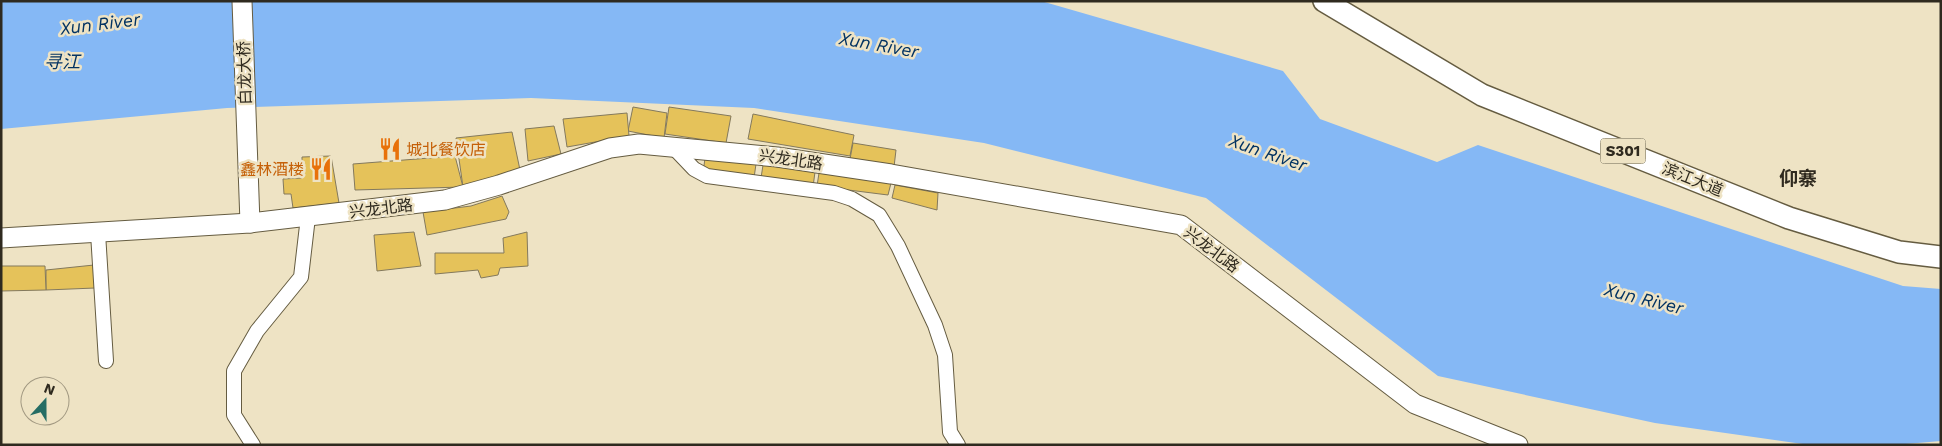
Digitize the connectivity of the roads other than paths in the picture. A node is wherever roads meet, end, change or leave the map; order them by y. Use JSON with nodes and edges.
{"nodes":[{"id":1,"x":242,"y":1,"type":"edge"},
{"id":2,"x":1324,"y":1,"type":"edge"},
{"id":3,"x":673,"y":147,"type":"junction"},
{"id":4,"x":308,"y":217,"type":"junction"},
{"id":5,"x":250,"y":223,"type":"junction"},
{"id":6,"x":98,"y":233,"type":"junction"},
{"id":7,"x":1,"y":238,"type":"edge"},
{"id":8,"x":1941,"y":257,"type":"edge"},
{"id":9,"x":106,"y":361,"type":"dead end"},
{"id":10,"x":253,"y":445,"type":"edge"},
{"id":11,"x":958,"y":445,"type":"edge"},
{"id":12,"x":1518,"y":445,"type":"edge"}],
"edges":[{"from":1,"to":5,"type":"main road","name":"白龙大桥"},
{"from":2,"to":8,"type":"main road","name":"滨江大道","number":"S301"},
{"from":3,"to":4,"type":"main road","name":"兴龙北路"},
{"from":3,"to":11,"type":"street"},
{"from":3,"to":12,"type":"main road","name":"兴龙北路"},
{"from":4,"to":5,"type":"main road","name":"兴龙北路"},
{"from":4,"to":10,"type":"street"},
{"from":5,"to":6,"type":"main road","name":"兴龙北路"},
{"from":6,"to":7,"type":"main road","name":"兴龙北路"},
{"from":6,"to":9,"type":"street"}]}
